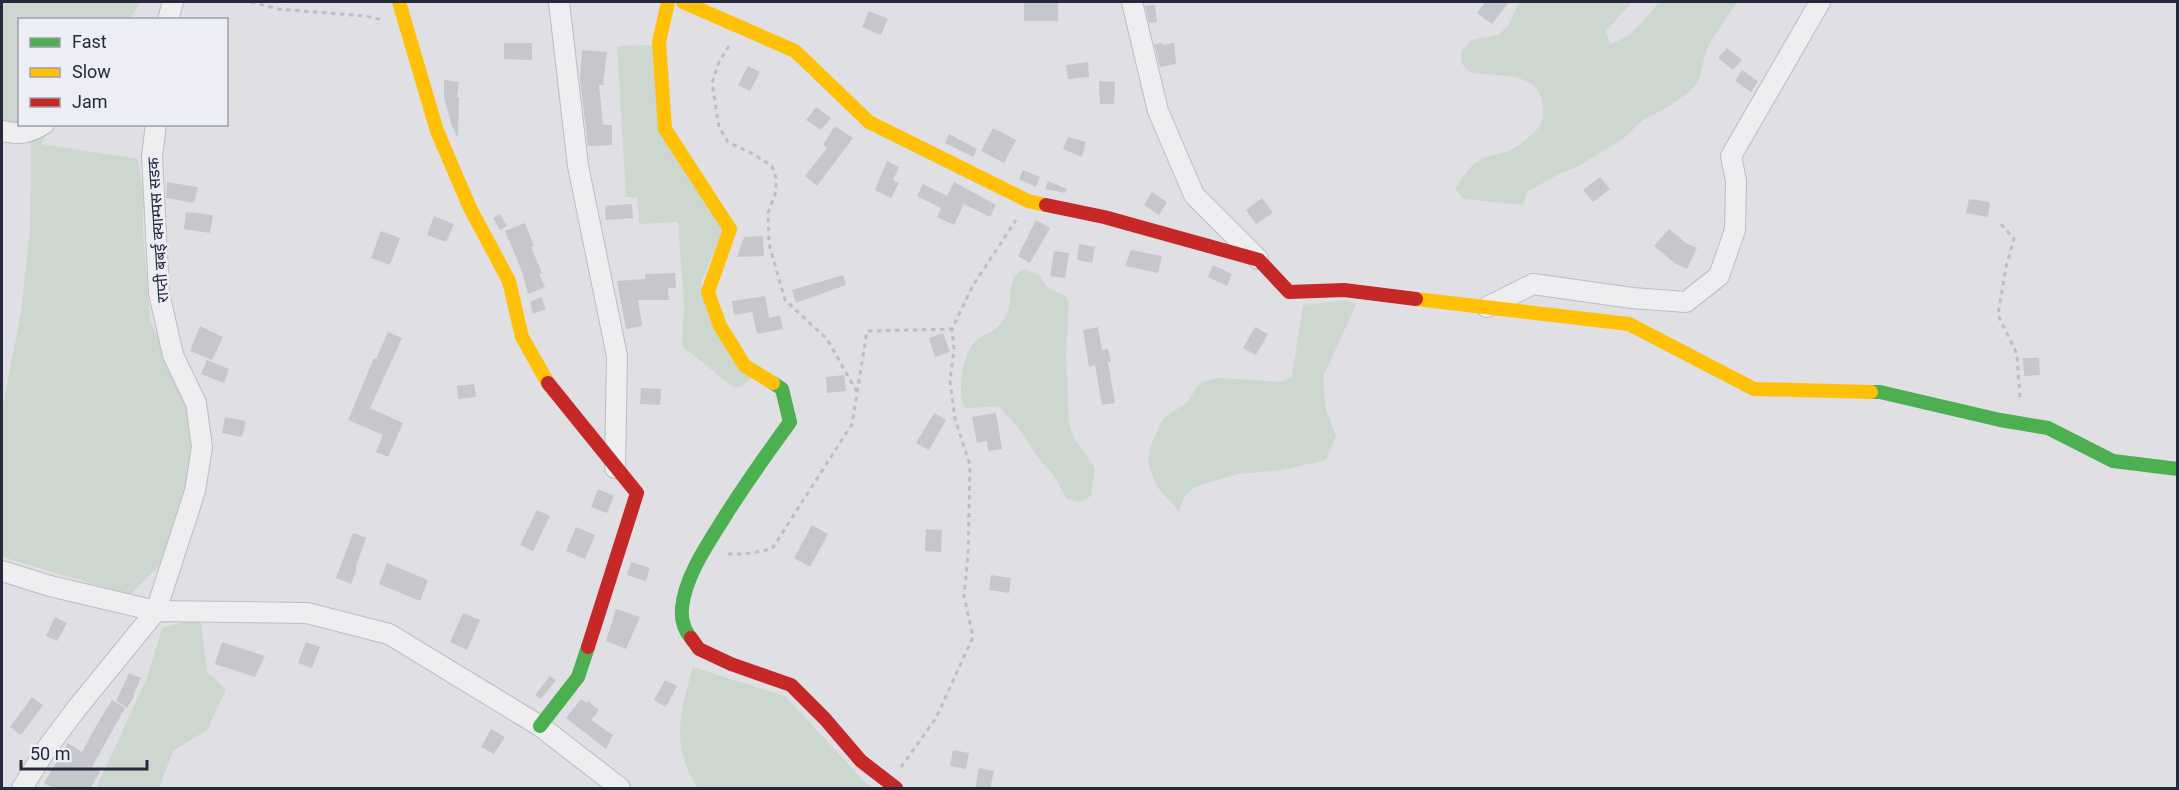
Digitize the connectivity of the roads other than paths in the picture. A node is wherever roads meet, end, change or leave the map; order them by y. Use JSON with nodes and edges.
{"nodes":[{"id":1,"x":173,"y":2,"type":"edge"},
{"id":2,"x":399,"y":2,"type":"edge"},
{"id":3,"x":559,"y":2,"type":"edge"},
{"id":4,"x":668,"y":2,"type":"edge"},
{"id":5,"x":683,"y":2,"type":"edge"},
{"id":6,"x":1132,"y":2,"type":"edge"},
{"id":7,"x":1820,"y":2,"type":"edge"},
{"id":8,"x":169,"y":18,"type":"edge"},
{"id":9,"x":41,"y":126,"type":"edge"},
{"id":10,"x":156,"y":126,"type":"edge"},
{"id":11,"x":2,"y":131,"type":"edge"},
{"id":12,"x":1258,"y":260,"type":"junction"},
{"id":13,"x":1487,"y":307,"type":"junction"},
{"id":14,"x":615,"y":468,"type":"junction"},
{"id":15,"x":2178,"y":469,"type":"edge"},
{"id":16,"x":2,"y":570,"type":"edge"},
{"id":17,"x":156,"y":611,"type":"junction"},
{"id":18,"x":540,"y":726,"type":"junction"},
{"id":19,"x":892,"y":786,"type":"edge"},
{"id":20,"x":22,"y":789,"type":"edge"},
{"id":21,"x":620,"y":789,"type":"edge"}],
"edges":[{"from":1,"to":8,"type":"street"},
{"from":2,"to":14,"type":"street"},
{"from":3,"to":14,"type":"street"},
{"from":4,"to":19,"type":"street"},
{"from":5,"to":12,"type":"street"},
{"from":6,"to":12,"type":"street"},
{"from":7,"to":13,"type":"street"},
{"from":9,"to":11,"type":"street"},
{"from":10,"to":17,"type":"street","name":"राप्ती बबई क्याम्पस सडक"},
{"from":12,"to":13,"type":"street"},
{"from":13,"to":15,"type":"street"},
{"from":14,"to":18,"type":"street"},
{"from":16,"to":17,"type":"street"},
{"from":17,"to":18,"type":"street"},
{"from":17,"to":20,"type":"street"},
{"from":18,"to":21,"type":"street"}]}
